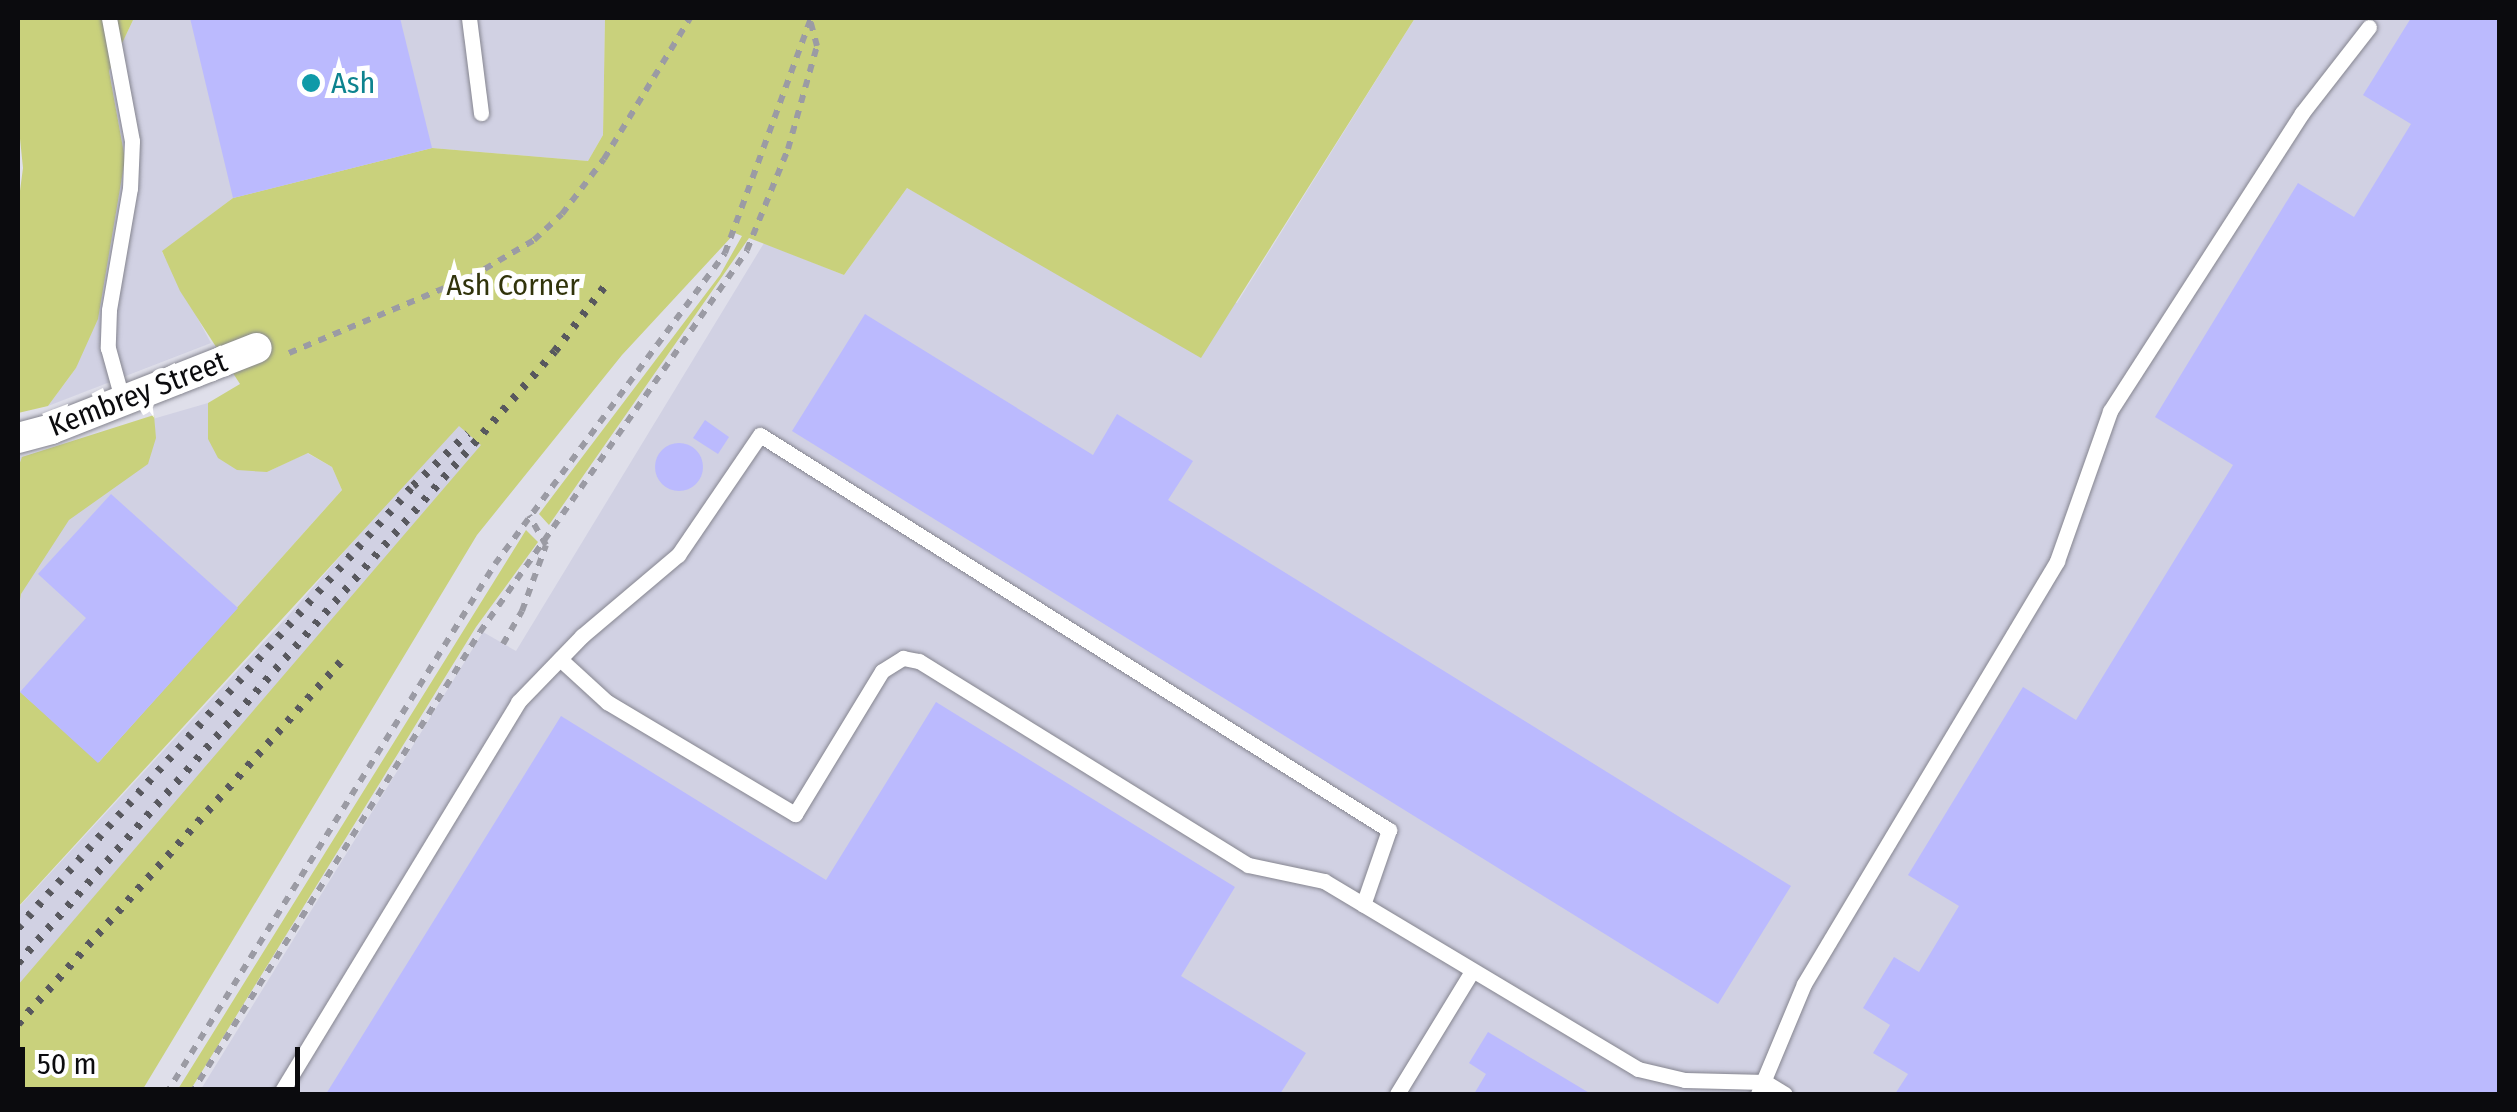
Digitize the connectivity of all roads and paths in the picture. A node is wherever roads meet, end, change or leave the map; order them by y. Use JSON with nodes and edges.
{"nodes":[{"id":1,"x":109,"y":18,"type":"edge"},
{"id":2,"x":469,"y":18,"type":"edge"},
{"id":3,"x":690,"y":18,"type":"edge"},
{"id":4,"x":811,"y":20,"type":"edge"},
{"id":5,"x":2368,"y":28,"type":"dead end"},
{"id":6,"x":481,"y":113,"type":"dead end"},
{"id":7,"x":257,"y":348,"type":"joint"},
{"id":8,"x":123,"y":402,"type":"junction"},
{"id":9,"x":18,"y":438,"type":"edge"},
{"id":10,"x":529,"y":516,"type":"junction"},
{"id":11,"x":546,"y":538,"type":"junction"},
{"id":12,"x":504,"y":644,"type":"dead end"},
{"id":13,"x":560,"y":659,"type":"junction"},
{"id":14,"x":1363,"y":906,"type":"junction"},
{"id":15,"x":1471,"y":973,"type":"junction"},
{"id":16,"x":1761,"y":1088,"type":"edge"},
{"id":17,"x":166,"y":1094,"type":"edge"},
{"id":18,"x":192,"y":1094,"type":"edge"},
{"id":19,"x":280,"y":1094,"type":"edge"},
{"id":20,"x":1397,"y":1094,"type":"edge"},
{"id":21,"x":1785,"y":1094,"type":"edge"}],
"edges":[{"from":1,"to":8,"type":"lane"},
{"from":2,"to":6,"type":"lane"},
{"from":3,"to":7,"type":"path"},
{"from":4,"to":10,"type":"path"},
{"from":4,"to":11,"type":"path"},
{"from":5,"to":16,"type":"lane"},
{"from":7,"to":8,"type":"street","name":"Kembrey Street"},
{"from":8,"to":9,"type":"street","name":"Kembrey Street"},
{"from":10,"to":11,"type":"path"},
{"from":10,"to":17,"type":"path"},
{"from":11,"to":12,"type":"path"},
{"from":11,"to":18,"type":"path"},
{"from":13,"to":14,"type":"lane"},
{"from":13,"to":14,"type":"lane"},
{"from":13,"to":19,"type":"lane"},
{"from":14,"to":15,"type":"lane"},
{"from":15,"to":16,"type":"lane"},
{"from":15,"to":20,"type":"lane"},
{"from":16,"to":21,"type":"lane"}]}
